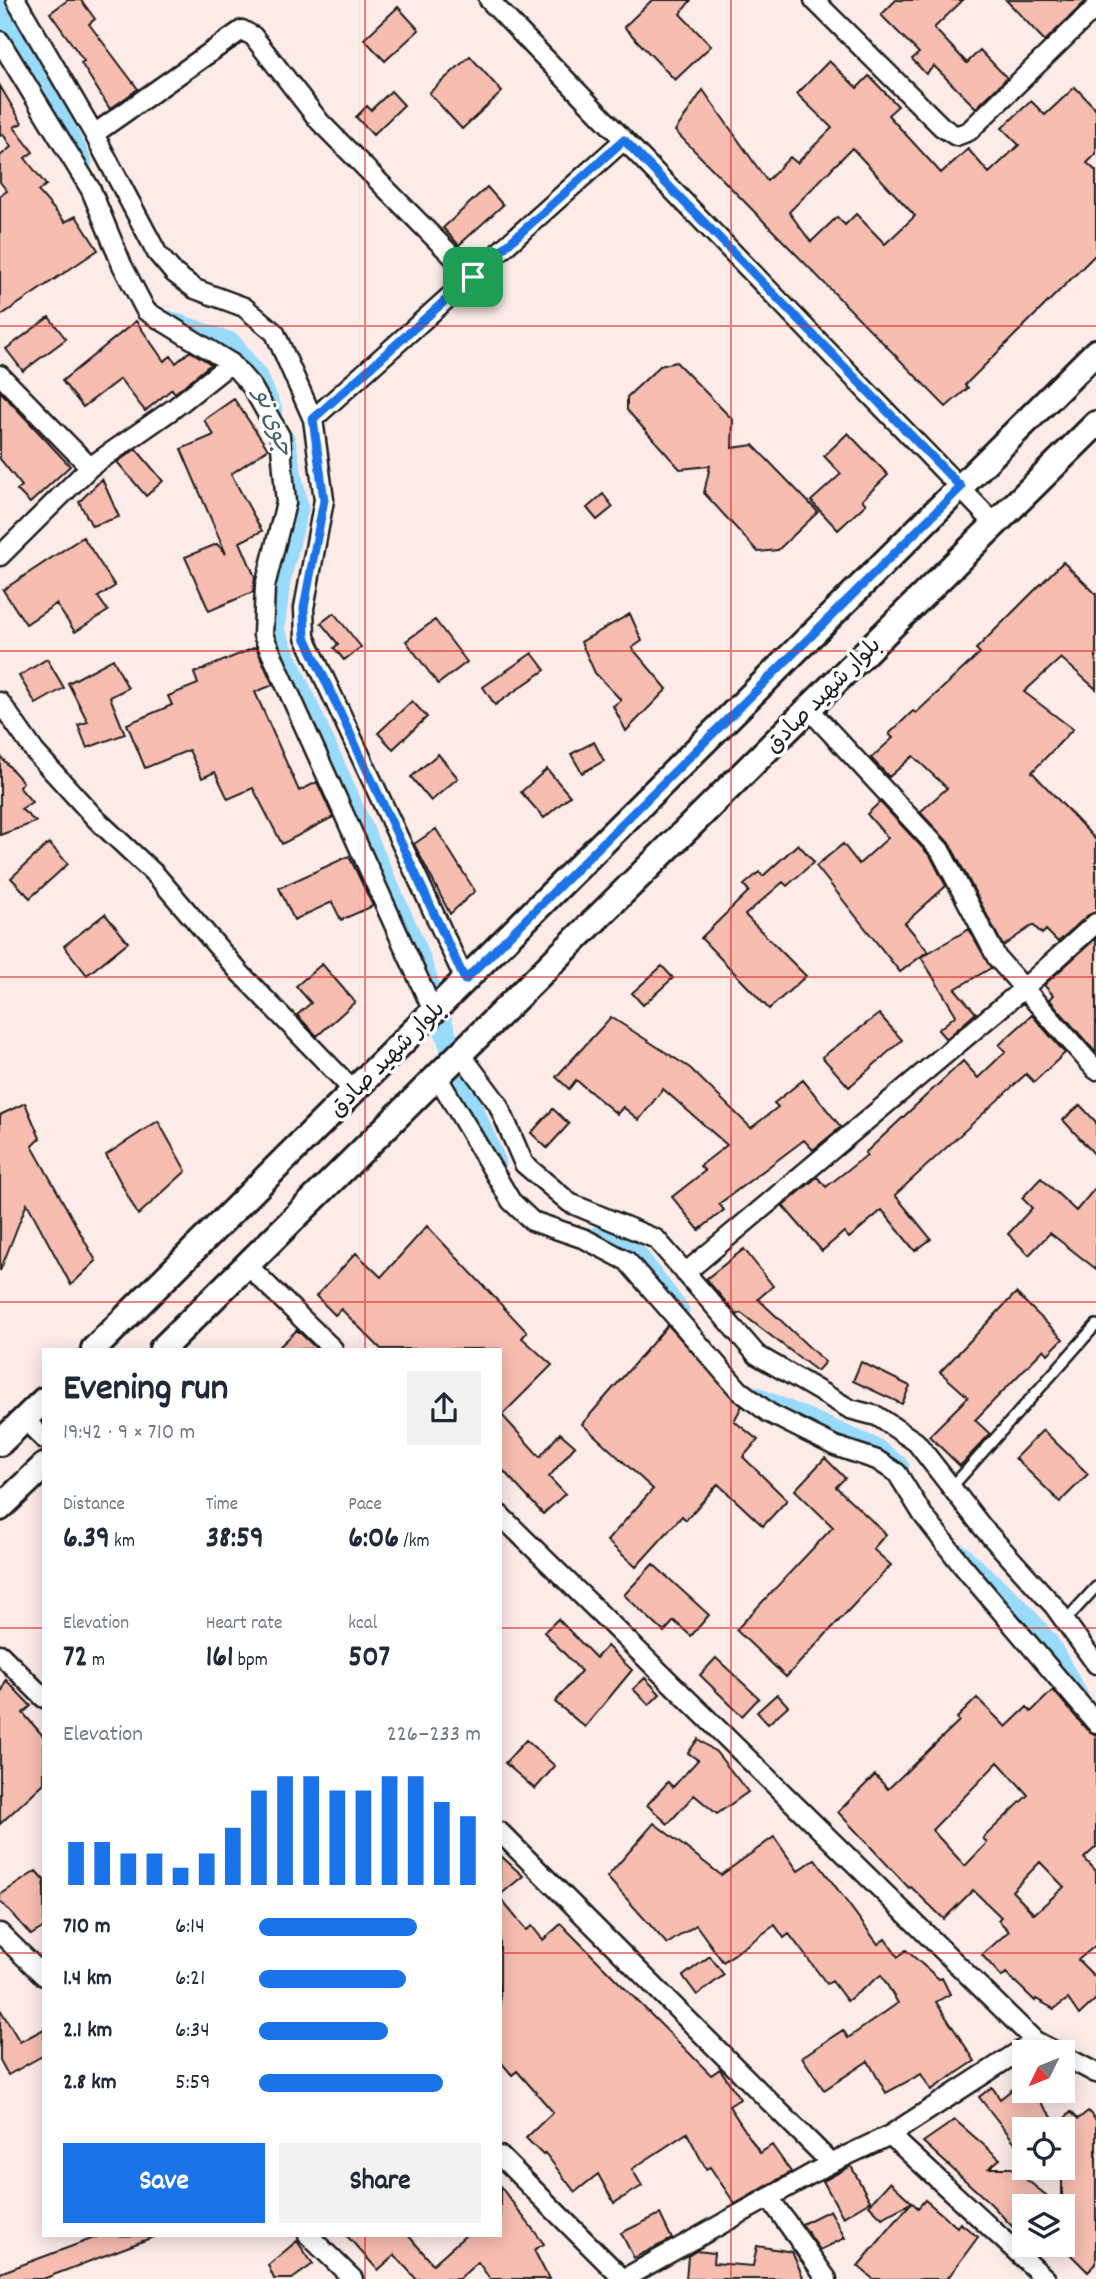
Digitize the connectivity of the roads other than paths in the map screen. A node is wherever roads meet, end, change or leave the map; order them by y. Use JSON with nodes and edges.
{"nodes":[{"id":1,"x":16,"y":0,"type":"edge"},
{"id":2,"x":489,"y":0,"type":"edge"},
{"id":3,"x":814,"y":0,"type":"edge"},
{"id":4,"x":1096,"y":7,"type":"edge"},
{"id":5,"x":0,"y":41,"type":"edge"},
{"id":6,"x":94,"y":134,"type":"junction"},
{"id":7,"x":624,"y":140,"type":"junction"},
{"id":8,"x":473,"y":277,"type":"junction"},
{"id":9,"x":1096,"y":352,"type":"edge"},
{"id":10,"x":231,"y":363,"type":"junction"},
{"id":11,"x":0,"y":375,"type":"edge"},
{"id":12,"x":313,"y":419,"type":"junction"},
{"id":13,"x":1096,"y":424,"type":"edge"},
{"id":14,"x":90,"y":467,"type":"junction"},
{"id":15,"x":961,"y":487,"type":"junction"},
{"id":16,"x":994,"y":523,"type":"junction"},
{"id":17,"x":0,"y":556,"type":"edge"},
{"id":18,"x":0,"y":702,"type":"edge"},
{"id":19,"x":808,"y":708,"type":"junction"},
{"id":20,"x":1096,"y":923,"type":"edge"},
{"id":21,"x":465,"y":980,"type":"junction"},
{"id":22,"x":1023,"y":989,"type":"junction"},
{"id":23,"x":433,"y":1011,"type":"junction"},
{"id":24,"x":460,"y":1053,"type":"junction"},
{"id":25,"x":1096,"y":1070,"type":"edge"},
{"id":26,"x":437,"y":1076,"type":"junction"},
{"id":27,"x":353,"y":1090,"type":"junction"},
{"id":28,"x":246,"y":1265,"type":"junction"},
{"id":29,"x":685,"y":1273,"type":"junction"},
{"id":30,"x":1096,"y":1325,"type":"edge"},
{"id":31,"x":95,"y":1348,"type":"edge"},
{"id":32,"x":163,"y":1348,"type":"edge"},
{"id":33,"x":331,"y":1348,"type":"edge"},
{"id":34,"x":42,"y":1402,"type":"edge"},
{"id":35,"x":24,"y":1419,"type":"junction"},
{"id":36,"x":42,"y":1437,"type":"edge"},
{"id":37,"x":0,"y":1443,"type":"edge"},
{"id":38,"x":42,"y":1468,"type":"edge"},
{"id":39,"x":951,"y":1488,"type":"junction"},
{"id":40,"x":0,"y":1508,"type":"edge"},
{"id":41,"x":502,"y":1517,"type":"edge"},
{"id":42,"x":1096,"y":1587,"type":"edge"},
{"id":43,"x":1065,"y":1621,"type":"junction"},
{"id":44,"x":0,"y":1654,"type":"edge"},
{"id":45,"x":1096,"y":1664,"type":"edge"},
{"id":46,"x":42,"y":1696,"type":"edge"},
{"id":47,"x":1096,"y":1723,"type":"edge"},
{"id":48,"x":502,"y":1834,"type":"edge"},
{"id":49,"x":0,"y":1933,"type":"edge"},
{"id":50,"x":42,"y":1974,"type":"edge"},
{"id":51,"x":1034,"y":2040,"type":"edge"},
{"id":52,"x":1012,"y":2056,"type":"edge"},
{"id":53,"x":1075,"y":2062,"type":"edge"},
{"id":54,"x":1096,"y":2073,"type":"edge"},
{"id":55,"x":890,"y":2134,"type":"junction"},
{"id":56,"x":502,"y":2158,"type":"edge"},
{"id":57,"x":831,"y":2163,"type":"junction"},
{"id":58,"x":771,"y":2199,"type":"junction"},
{"id":59,"x":310,"y":2237,"type":"edge"},
{"id":60,"x":353,"y":2279,"type":"edge"},
{"id":61,"x":623,"y":2279,"type":"edge"},
{"id":62,"x":827,"y":2279,"type":"edge"},
{"id":63,"x":1046,"y":2279,"type":"edge"}],
"edges":[{"from":1,"to":6,"type":"street"},
{"from":2,"to":7,"type":"street"},
{"from":3,"to":4,"type":"street"},
{"from":5,"to":10,"type":"street"},
{"from":6,"to":8,"type":"street"},
{"from":6,"to":12,"type":"street"},
{"from":7,"to":8,"type":"street"},
{"from":7,"to":15,"type":"street"},
{"from":8,"to":12,"type":"street"},
{"from":9,"to":15,"type":"main road","name":"بلوار شهید صادق"},
{"from":10,"to":14,"type":"street"},
{"from":10,"to":23,"type":"street"},
{"from":11,"to":14,"type":"street"},
{"from":12,"to":21,"type":"street"},
{"from":13,"to":16,"type":"main road","name":"بلوار شهید صادق"},
{"from":14,"to":17,"type":"street"},
{"from":15,"to":16,"type":"street"},
{"from":15,"to":21,"type":"main road","name":"بلوار شهید صادق"},
{"from":16,"to":19,"type":"main road","name":"بلوار شهید صادق"},
{"from":18,"to":27,"type":"street"},
{"from":19,"to":22,"type":"street"},
{"from":19,"to":24,"type":"main road","name":"بلوار شهید صادق"},
{"from":20,"to":22,"type":"street"},
{"from":21,"to":23,"type":"main road","name":"بلوار شهید صادق"},
{"from":22,"to":25,"type":"street"},
{"from":22,"to":29,"type":"street"},
{"from":23,"to":27,"type":"main road","name":"بلوار شهید صادق"},
{"from":24,"to":26,"type":"main road","name":"بلوار شهید صادق"},
{"from":24,"to":29,"type":"street"},
{"from":26,"to":28,"type":"main road","name":"بلوار شهید صادق"},
{"from":26,"to":47,"type":"street"},
{"from":27,"to":31,"type":"main road","name":"بلوار شهید صادق"},
{"from":28,"to":32,"type":"main road","name":"بلوار شهید صادق"},
{"from":28,"to":33,"type":"street"},
{"from":29,"to":39,"type":"street"},
{"from":30,"to":39,"type":"lane"},
{"from":34,"to":35,"type":"main road"},
{"from":35,"to":36,"type":"street"},
{"from":35,"to":37,"type":"main road"},
{"from":38,"to":40,"type":"main road"},
{"from":39,"to":43,"type":"street"},
{"from":41,"to":51,"type":"street"},
{"from":42,"to":43,"type":"lane"},
{"from":43,"to":45,"type":"street"},
{"from":44,"to":46,"type":"street"},
{"from":48,"to":57,"type":"street"},
{"from":49,"to":50,"type":"street"},
{"from":52,"to":55,"type":"street"},
{"from":53,"to":54,"type":"street"},
{"from":55,"to":57,"type":"street"},
{"from":55,"to":63,"type":"street"},
{"from":56,"to":61,"type":"street"},
{"from":57,"to":58,"type":"street"},
{"from":58,"to":61,"type":"street"},
{"from":58,"to":62,"type":"street"},
{"from":59,"to":60,"type":"street"}]}
